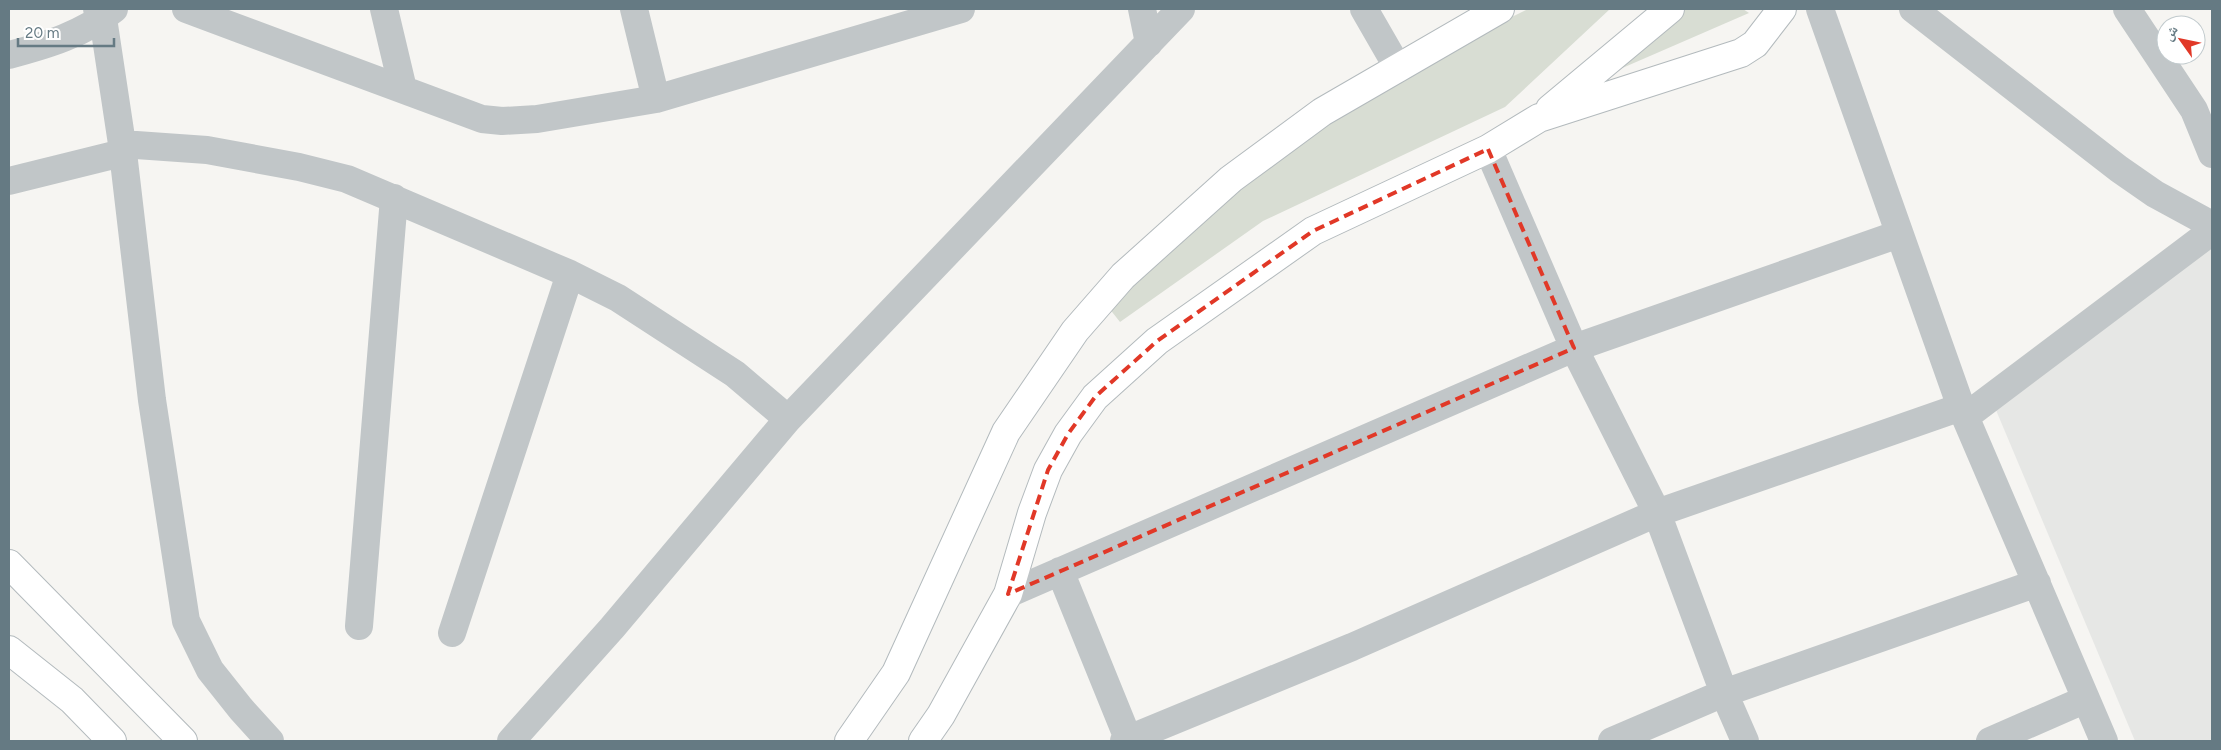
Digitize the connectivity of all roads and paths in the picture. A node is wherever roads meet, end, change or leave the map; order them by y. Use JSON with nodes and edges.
{"nodes":[{"id":1,"x":186,"y":9,"type":"edge"},
{"id":2,"x":384,"y":9,"type":"edge"},
{"id":3,"x":634,"y":9,"type":"edge"},
{"id":4,"x":961,"y":9,"type":"edge"},
{"id":5,"x":1142,"y":9,"type":"edge"},
{"id":6,"x":1181,"y":9,"type":"edge"},
{"id":7,"x":1364,"y":9,"type":"edge"},
{"id":8,"x":1500,"y":9,"type":"edge"},
{"id":9,"x":1670,"y":9,"type":"edge"},
{"id":10,"x":1782,"y":9,"type":"edge"},
{"id":11,"x":1820,"y":9,"type":"edge"},
{"id":12,"x":1913,"y":9,"type":"edge"},
{"id":13,"x":2127,"y":9,"type":"edge"},
{"id":14,"x":105,"y":12,"type":"edge"},
{"id":15,"x":894,"y":18,"type":"edge"},
{"id":16,"x":1149,"y":43,"type":"junction"},
{"id":17,"x":9,"y":55,"type":"edge"},
{"id":18,"x":1398,"y":68,"type":"junction"},
{"id":19,"x":404,"y":89,"type":"junction"},
{"id":20,"x":656,"y":99,"type":"junction"},
{"id":21,"x":1539,"y":118,"type":"junction"},
{"id":22,"x":1488,"y":148,"type":"junction"},
{"id":23,"x":122,"y":149,"type":"junction"},
{"id":24,"x":2212,"y":154,"type":"edge"},
{"id":25,"x":9,"y":182,"type":"edge"},
{"id":26,"x":394,"y":198,"type":"junction"},
{"id":27,"x":2212,"y":225,"type":"edge"},
{"id":28,"x":2212,"y":231,"type":"edge"},
{"id":29,"x":1899,"y":234,"type":"junction"},
{"id":30,"x":570,"y":274,"type":"junction"},
{"id":31,"x":1574,"y":348,"type":"junction"},
{"id":32,"x":1963,"y":412,"type":"junction"},
{"id":33,"x":788,"y":419,"type":"junction"},
{"id":34,"x":1657,"y":513,"type":"junction"},
{"id":35,"x":9,"y":564,"type":"edge"},
{"id":36,"x":1060,"y":571,"type":"junction"},
{"id":37,"x":2037,"y":583,"type":"junction"},
{"id":38,"x":1008,"y":594,"type":"junction"},
{"id":39,"x":359,"y":626,"type":"dead end"},
{"id":40,"x":452,"y":633,"type":"dead end"},
{"id":41,"x":9,"y":650,"type":"edge"},
{"id":42,"x":1724,"y":693,"type":"junction"},
{"id":43,"x":2084,"y":700,"type":"junction"},
{"id":44,"x":112,"y":741,"type":"edge"},
{"id":45,"x":183,"y":741,"type":"edge"},
{"id":46,"x":270,"y":741,"type":"edge"},
{"id":47,"x":511,"y":741,"type":"edge"},
{"id":48,"x":849,"y":741,"type":"edge"},
{"id":49,"x":923,"y":741,"type":"edge"},
{"id":50,"x":1127,"y":741,"type":"edge"},
{"id":51,"x":1612,"y":741,"type":"edge"},
{"id":52,"x":1745,"y":741,"type":"edge"},
{"id":53,"x":1990,"y":741,"type":"edge"},
{"id":54,"x":2104,"y":741,"type":"edge"}],
"edges":[{"from":1,"to":19,"type":"street"},
{"from":2,"to":19,"type":"street"},
{"from":3,"to":20,"type":"street"},
{"from":4,"to":15,"type":"street"},
{"from":5,"to":16,"type":"street"},
{"from":6,"to":16,"type":"street"},
{"from":7,"to":18,"type":"street"},
{"from":8,"to":18,"type":"main road"},
{"from":9,"to":21,"type":"main road"},
{"from":10,"to":21,"type":"main road"},
{"from":11,"to":29,"type":"street"},
{"from":12,"to":27,"type":"street"},
{"from":13,"to":24,"type":"street"},
{"from":14,"to":17,"type":"street"},
{"from":14,"to":23,"type":"street"},
{"from":15,"to":20,"type":"street"},
{"from":16,"to":33,"type":"street"},
{"from":18,"to":48,"type":"main road"},
{"from":19,"to":20,"type":"street"},
{"from":21,"to":22,"type":"main road"},
{"from":22,"to":31,"type":"street"},
{"from":22,"to":38,"type":"main road"},
{"from":23,"to":25,"type":"street"},
{"from":23,"to":26,"type":"street"},
{"from":23,"to":46,"type":"street"},
{"from":26,"to":30,"type":"street"},
{"from":26,"to":39,"type":"street"},
{"from":28,"to":32,"type":"street"},
{"from":29,"to":31,"type":"street"},
{"from":29,"to":32,"type":"street"},
{"from":30,"to":33,"type":"street"},
{"from":30,"to":40,"type":"street"},
{"from":31,"to":34,"type":"street"},
{"from":31,"to":36,"type":"street"},
{"from":32,"to":34,"type":"street"},
{"from":32,"to":37,"type":"street"},
{"from":33,"to":47,"type":"street"},
{"from":34,"to":42,"type":"street"},
{"from":34,"to":50,"type":"street"},
{"from":35,"to":45,"type":"main road"},
{"from":36,"to":38,"type":"street"},
{"from":36,"to":50,"type":"street"},
{"from":37,"to":42,"type":"street"},
{"from":37,"to":43,"type":"street"},
{"from":38,"to":49,"type":"main road"},
{"from":41,"to":44,"type":"main road"},
{"from":42,"to":51,"type":"street"},
{"from":42,"to":52,"type":"street"},
{"from":43,"to":53,"type":"street"},
{"from":43,"to":54,"type":"street"}]}
